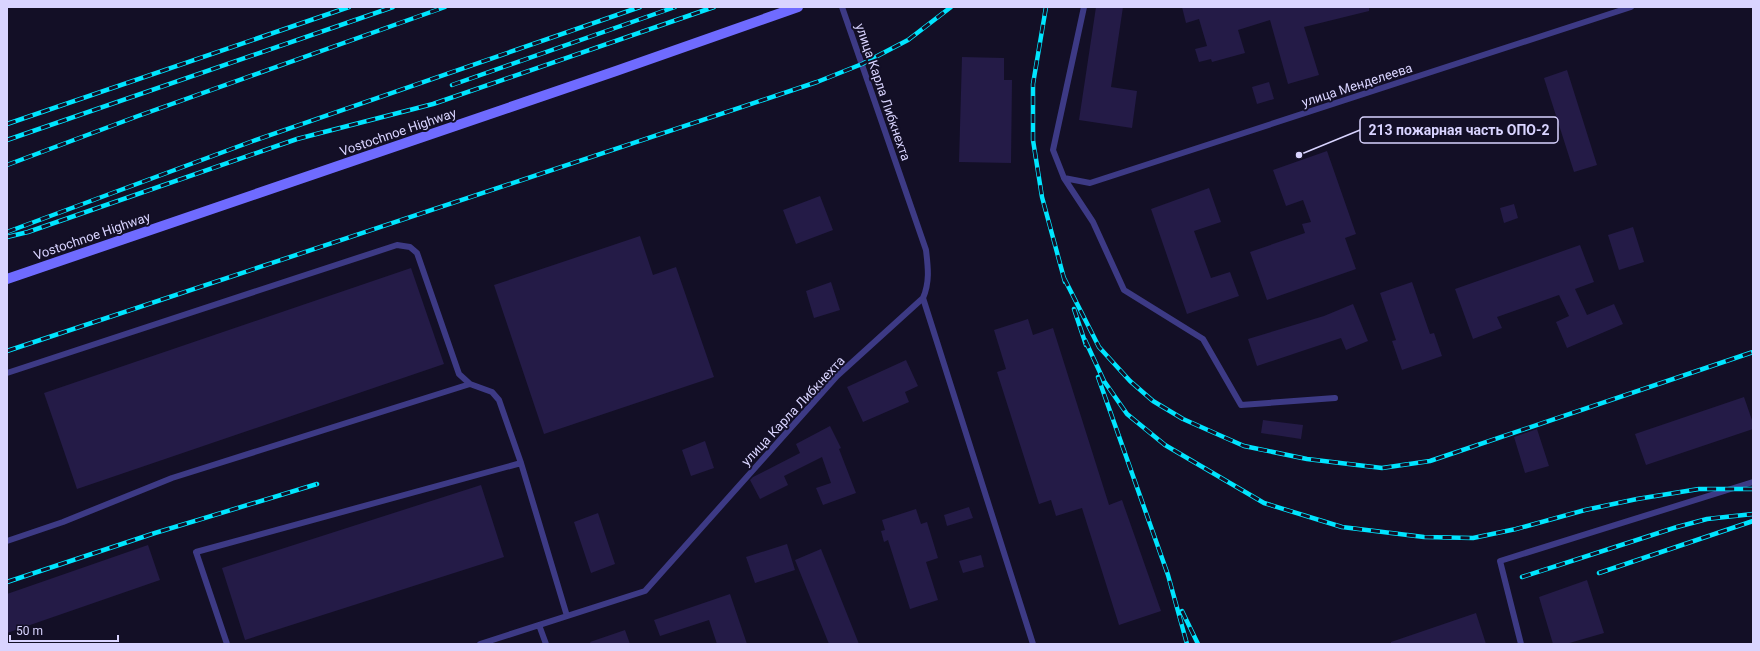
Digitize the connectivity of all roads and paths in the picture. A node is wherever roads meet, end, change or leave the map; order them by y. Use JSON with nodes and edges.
{"nodes":[{"id":1,"x":798,"y":7,"type":"edge"},
{"id":2,"x":842,"y":7,"type":"edge"},
{"id":3,"x":1084,"y":7,"type":"edge"},
{"id":4,"x":1631,"y":7,"type":"edge"},
{"id":5,"x":1064,"y":178,"type":"junction"},
{"id":6,"x":7,"y":279,"type":"edge"},
{"id":7,"x":923,"y":298,"type":"junction"},
{"id":8,"x":7,"y":373,"type":"edge"},
{"id":9,"x":470,"y":384,"type":"junction"},
{"id":10,"x":1335,"y":398,"type":"dead end"},
{"id":11,"x":521,"y":464,"type":"junction"},
{"id":12,"x":1753,"y":482,"type":"edge"},
{"id":13,"x":7,"y":542,"type":"edge"},
{"id":14,"x":567,"y":616,"type":"junction"},
{"id":15,"x":539,"y":625,"type":"junction"},
{"id":16,"x":227,"y":644,"type":"edge"},
{"id":17,"x":480,"y":644,"type":"edge"},
{"id":18,"x":546,"y":644,"type":"edge"},
{"id":19,"x":1033,"y":644,"type":"edge"},
{"id":20,"x":1521,"y":644,"type":"edge"}],
"edges":[{"from":1,"to":6,"type":"street","name":"Vostochnoe Highway"},
{"from":2,"to":7,"type":"lane","name":"улица Карла Либкнехта"},
{"from":3,"to":5,"type":"lane"},
{"from":4,"to":5,"type":"lane","name":"улица Менделеева"},
{"from":5,"to":10,"type":"lane"},
{"from":7,"to":14,"type":"lane","name":"улица Карла Либкнехта"},
{"from":7,"to":19,"type":"lane"},
{"from":8,"to":9,"type":"lane"},
{"from":9,"to":11,"type":"lane"},
{"from":9,"to":13,"type":"lane"},
{"from":11,"to":14,"type":"lane"},
{"from":11,"to":16,"type":"lane"},
{"from":12,"to":20,"type":"lane"},
{"from":14,"to":15,"type":"lane","name":"улица Карла Либкнехта"},
{"from":15,"to":17,"type":"lane","name":"улица Карла Либкнехта"},
{"from":15,"to":18,"type":"lane"}]}
